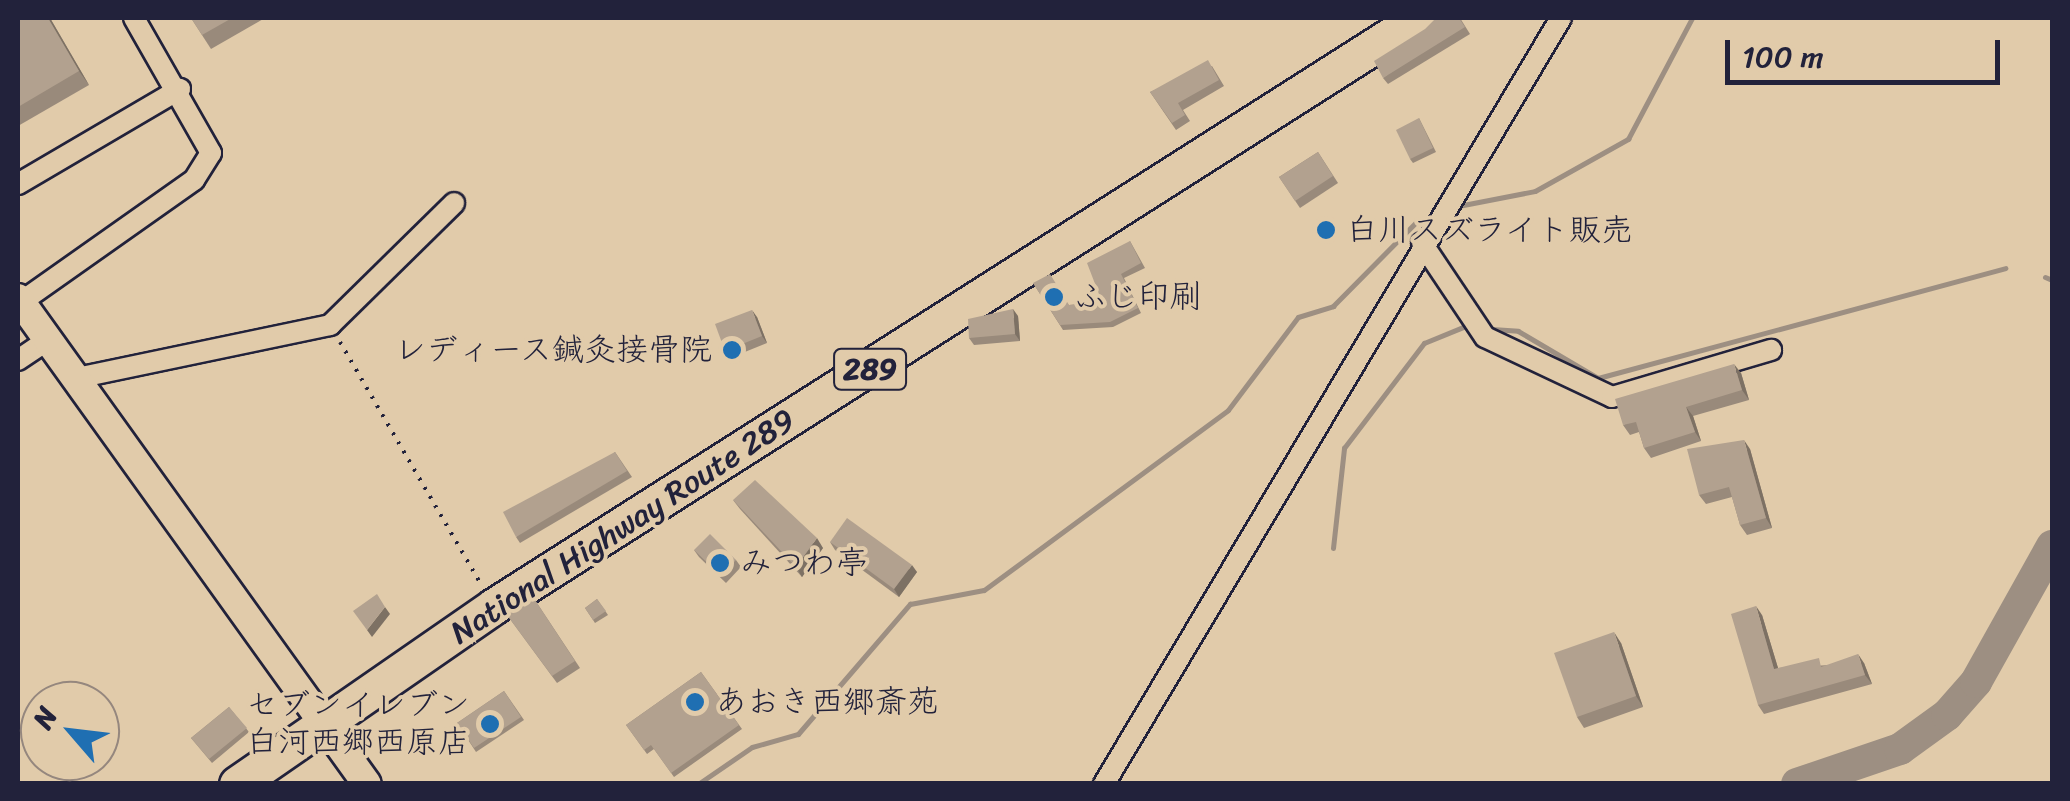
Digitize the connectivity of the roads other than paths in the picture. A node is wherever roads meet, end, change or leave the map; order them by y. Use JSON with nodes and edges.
{"nodes":[{"id":1,"x":134,"y":18,"type":"edge"},
{"id":2,"x":1418,"y":18,"type":"edge"},
{"id":3,"x":1561,"y":18,"type":"edge"},
{"id":4,"x":180,"y":88,"type":"junction"},
{"id":5,"x":18,"y":184,"type":"edge"},
{"id":6,"x":454,"y":203,"type":"dead end"},
{"id":7,"x":1422,"y":244,"type":"junction"},
{"id":8,"x":19,"y":300,"type":"edge"},
{"id":9,"x":45,"y":342,"type":"junction"},
{"id":10,"x":1771,"y":350,"type":"dead end"},
{"id":11,"x":18,"y":360,"type":"edge"},
{"id":12,"x":72,"y":379,"type":"junction"},
{"id":13,"x":326,"y":726,"type":"junction"},
{"id":14,"x":236,"y":784,"type":"edge"},
{"id":15,"x":367,"y":784,"type":"edge"},
{"id":16,"x":1104,"y":784,"type":"edge"}],
"edges":[{"from":1,"to":4,"type":"street"},
{"from":2,"to":13,"type":"highway","name":"National Highway Route 289","number":"289"},
{"from":3,"to":7,"type":"street"},
{"from":4,"to":5,"type":"street"},
{"from":4,"to":8,"type":"street"},
{"from":6,"to":12,"type":"street"},
{"from":7,"to":10,"type":"street"},
{"from":7,"to":16,"type":"street"},
{"from":8,"to":9,"type":"street"},
{"from":9,"to":11,"type":"street"},
{"from":9,"to":12,"type":"street"},
{"from":12,"to":13,"type":"street"},
{"from":13,"to":14,"type":"highway","name":"National Highway Route 289","number":"289"},
{"from":13,"to":15,"type":"street"}]}
